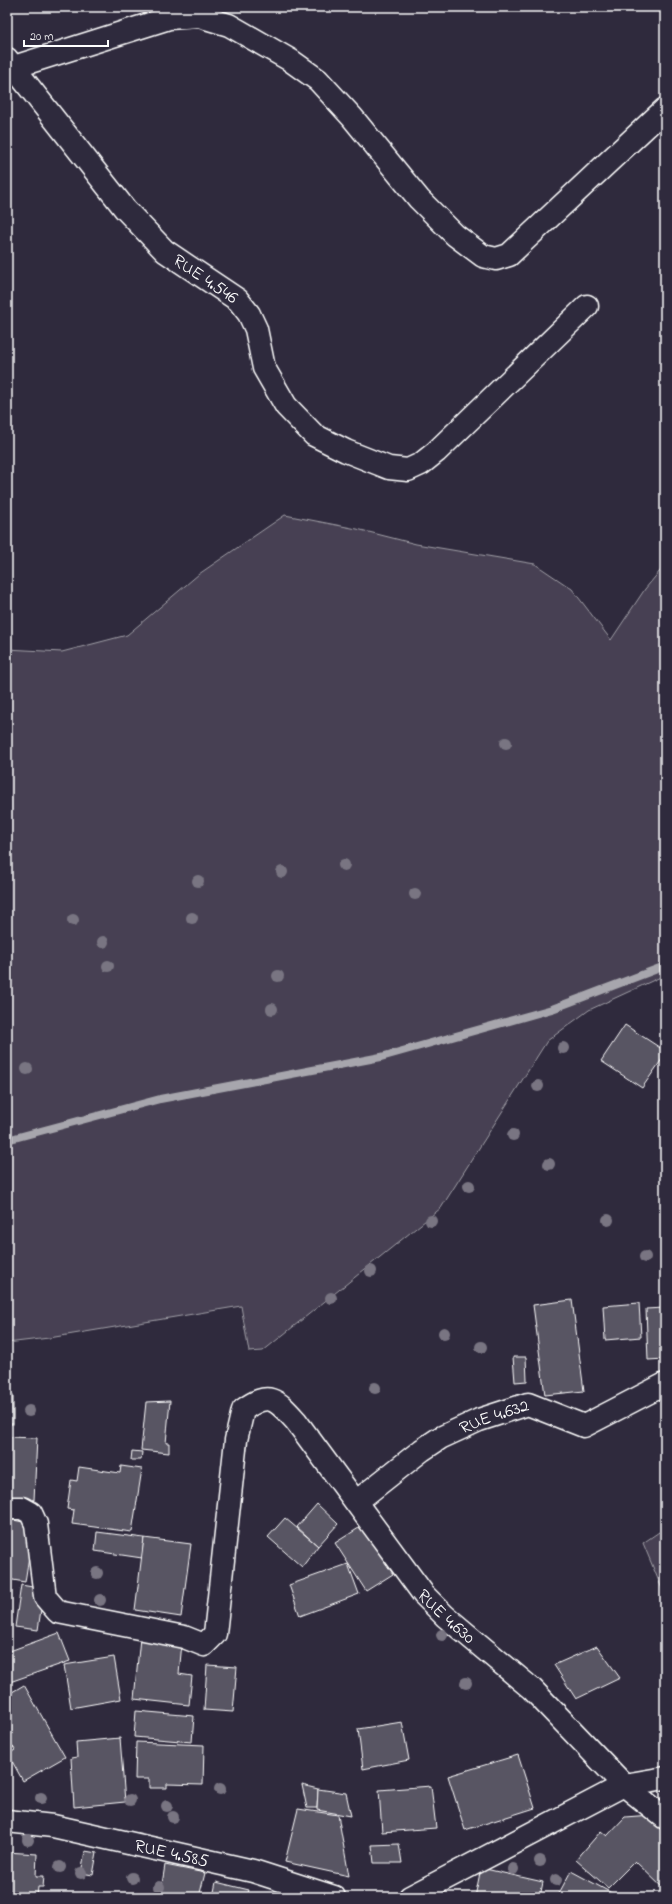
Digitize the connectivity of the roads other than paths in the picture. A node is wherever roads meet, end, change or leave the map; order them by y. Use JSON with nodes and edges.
{"nodes":[{"id":1,"x":195,"y":12,"type":"edge"},
{"id":2,"x":11,"y":63,"type":"edge"},
{"id":3,"x":665,"y":109,"type":"edge"},
{"id":4,"x":587,"y":306,"type":"dead end"},
{"id":5,"x":665,"y":1384,"type":"edge"},
{"id":6,"x":356,"y":1502,"type":"junction"},
{"id":7,"x":7,"y":1508,"type":"edge"},
{"id":8,"x":665,"y":1778,"type":"edge"},
{"id":9,"x":624,"y":1785,"type":"junction"},
{"id":10,"x":665,"y":1818,"type":"edge"},
{"id":11,"x":7,"y":1821,"type":"edge"},
{"id":12,"x":334,"y":1897,"type":"edge"},
{"id":13,"x":410,"y":1897,"type":"edge"}],
"edges":[{"from":1,"to":2,"type":"street"},
{"from":1,"to":3,"type":"street"},
{"from":2,"to":4,"type":"street","name":"RUE 4.546"},
{"from":5,"to":6,"type":"street","name":"RUE 4.632"},
{"from":6,"to":7,"type":"street","name":"RUE 4.630"},
{"from":6,"to":9,"type":"street","name":"RUE 4.630"},
{"from":8,"to":9,"type":"street"},
{"from":9,"to":10,"type":"street","name":"RUE 4.630"},
{"from":9,"to":13,"type":"street"},
{"from":11,"to":12,"type":"street","name":"RUE 4.585"}]}
